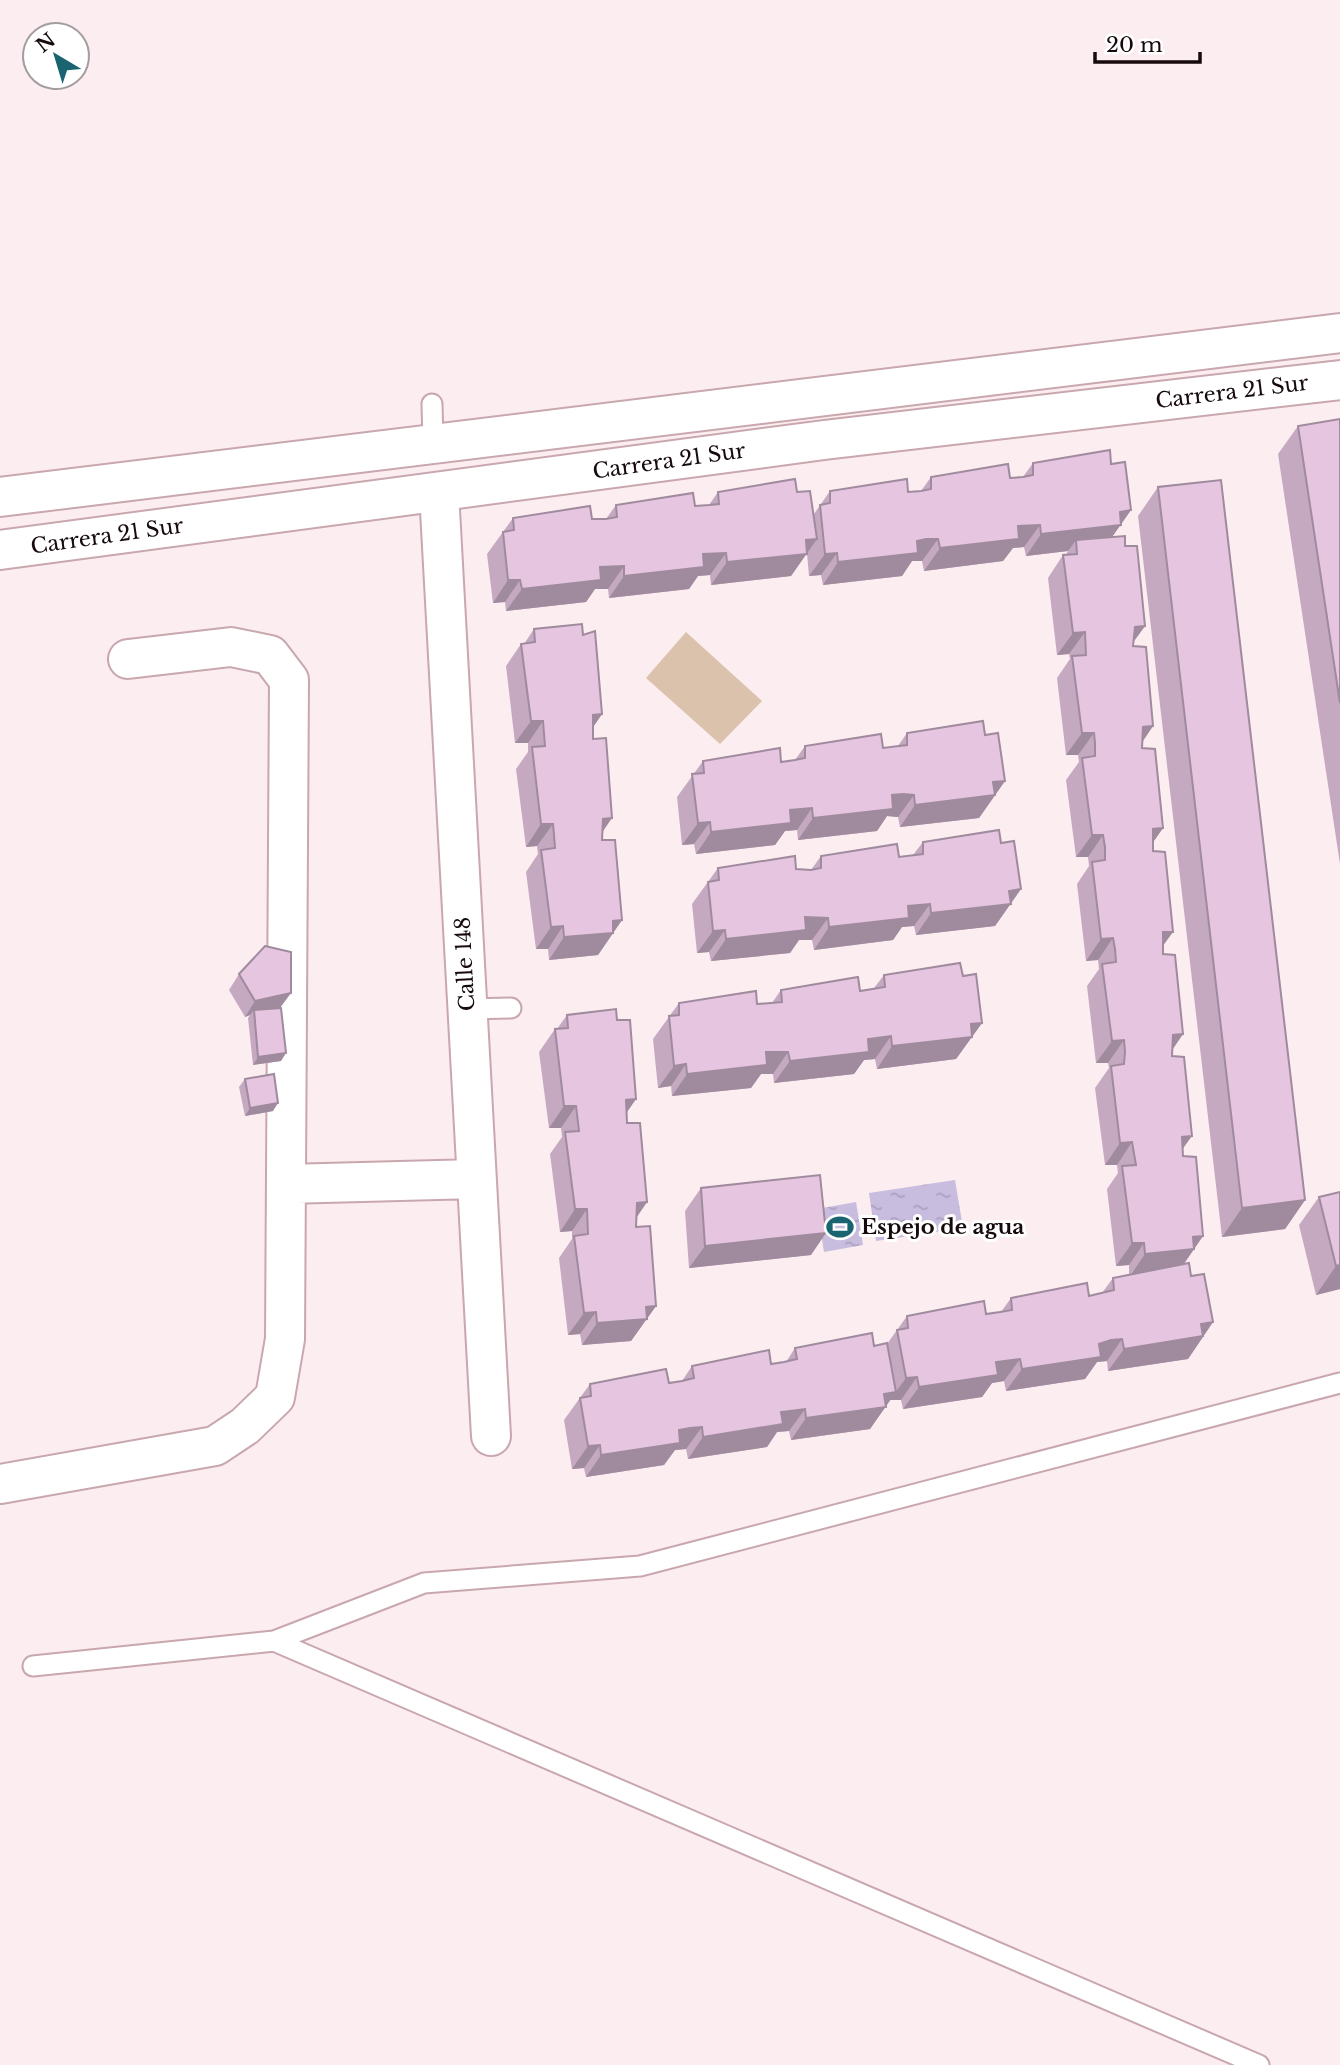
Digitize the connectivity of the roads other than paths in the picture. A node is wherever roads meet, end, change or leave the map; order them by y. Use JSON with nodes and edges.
{"nodes":[{"id":1,"x":1340,"y":332,"type":"edge"},
{"id":2,"x":1340,"y":380,"type":"edge"},
{"id":3,"x":432,"y":404,"type":"dead end"},
{"id":4,"x":597,"y":425,"type":"junction"},
{"id":5,"x":433,"y":442,"type":"junction"},
{"id":6,"x":607,"y":469,"type":"junction"},
{"id":7,"x":439,"y":492,"type":"junction"},
{"id":8,"x":0,"y":497,"type":"edge"},
{"id":9,"x":0,"y":506,"type":"edge"},
{"id":10,"x":0,"y":551,"type":"edge"},
{"id":11,"x":128,"y":659,"type":"dead end"},
{"id":12,"x":511,"y":1008,"type":"dead end"},
{"id":13,"x":467,"y":1009,"type":"junction"},
{"id":14,"x":477,"y":1179,"type":"junction"},
{"id":15,"x":286,"y":1184,"type":"junction"},
{"id":16,"x":1340,"y":1383,"type":"edge"},
{"id":17,"x":491,"y":1436,"type":"dead end"},
{"id":18,"x":0,"y":1484,"type":"edge"},
{"id":19,"x":274,"y":1641,"type":"junction"},
{"id":20,"x":33,"y":1666,"type":"dead end"},
{"id":21,"x":1259,"y":2065,"type":"edge"}],
"edges":[{"from":1,"to":4,"type":"street","name":"Carrera 21 Sur"},
{"from":2,"to":6,"type":"street","name":"Carrera 21 Sur"},
{"from":3,"to":5,"type":"lane"},
{"from":4,"to":5,"type":"street","name":"Carrera 21 Sur"},
{"from":4,"to":6,"type":"street"},
{"from":5,"to":8,"type":"street","name":"Carrera 21 Sur"},
{"from":6,"to":7,"type":"street","name":"Carrera 21 Sur"},
{"from":7,"to":10,"type":"street","name":"Carrera 21 Sur"},
{"from":7,"to":13,"type":"street","name":"Calle 148"},
{"from":8,"to":9,"type":"street"},
{"from":11,"to":15,"type":"street"},
{"from":12,"to":13,"type":"lane"},
{"from":13,"to":14,"type":"street","name":"Calle 148"},
{"from":14,"to":15,"type":"street"},
{"from":14,"to":17,"type":"street","name":"Calle 148"},
{"from":15,"to":18,"type":"street"},
{"from":16,"to":19,"type":"lane"},
{"from":19,"to":20,"type":"lane"},
{"from":19,"to":21,"type":"lane"}]}
